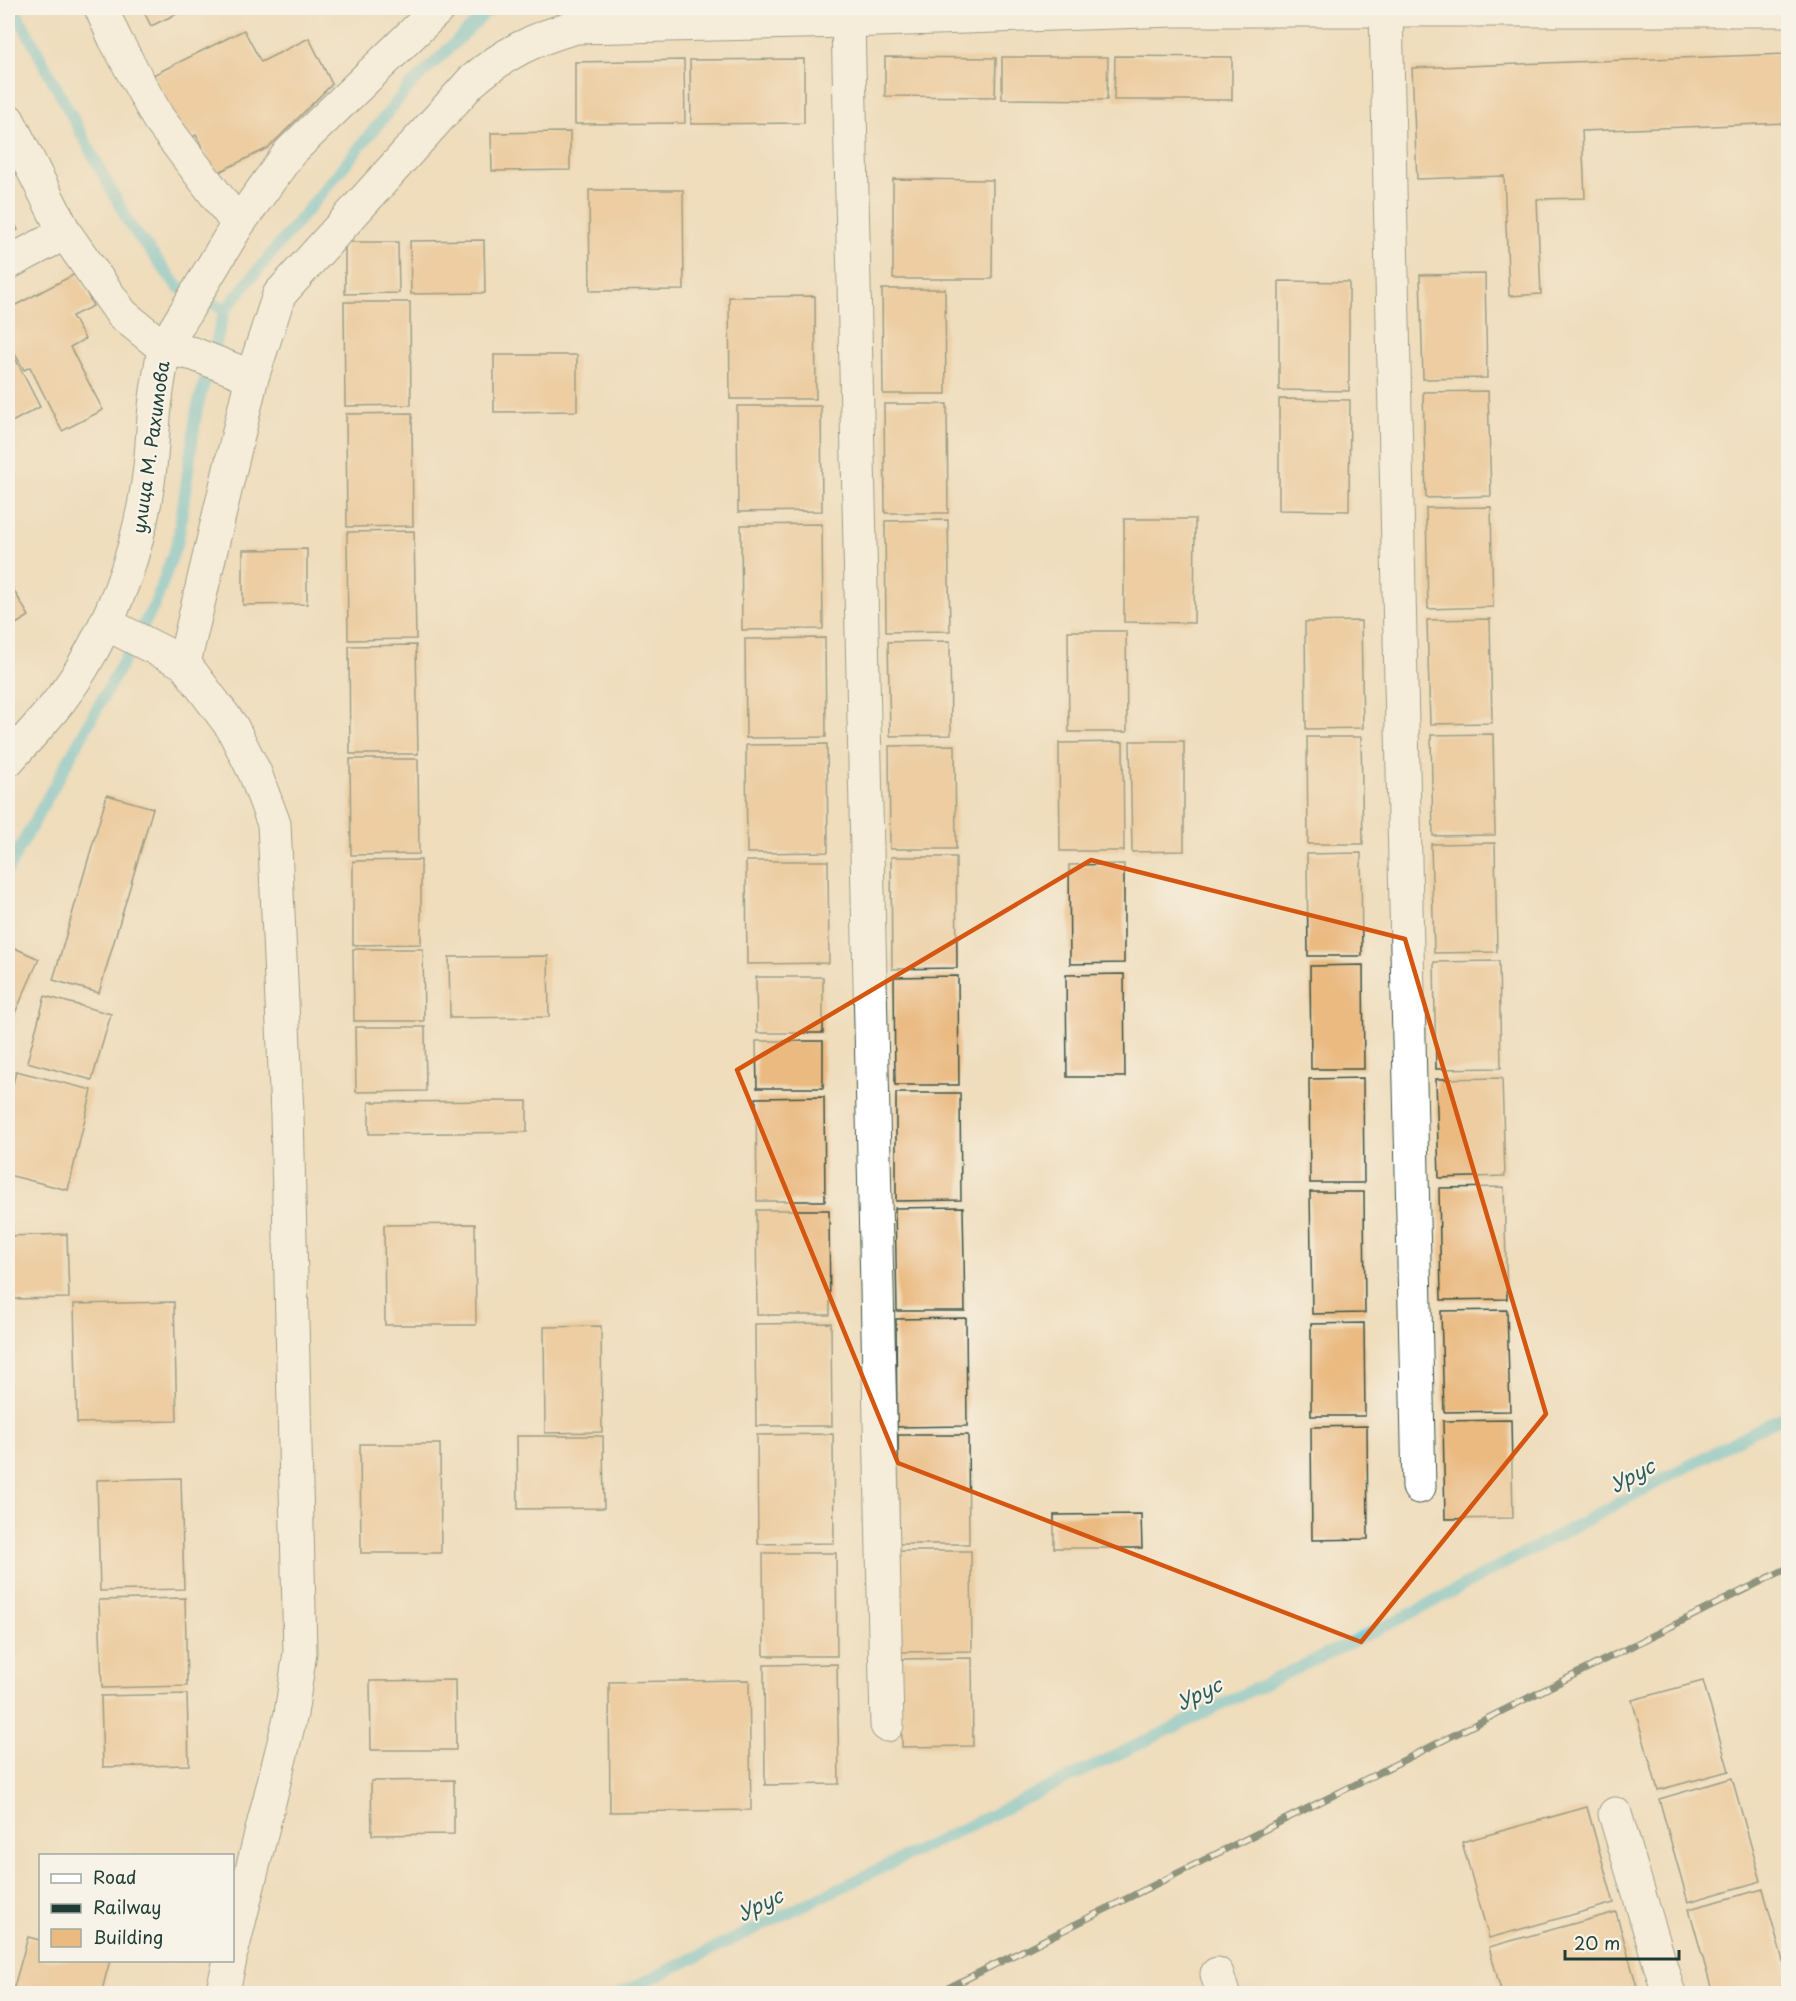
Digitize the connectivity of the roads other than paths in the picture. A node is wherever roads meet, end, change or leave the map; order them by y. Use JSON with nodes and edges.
{"nodes":[{"id":1,"x":101,"y":8,"type":"edge"},
{"id":2,"x":439,"y":8,"type":"edge"},
{"id":3,"x":1176,"y":9,"type":"edge"},
{"id":4,"x":1386,"y":9,"type":"edge"},
{"id":5,"x":1788,"y":10,"type":"edge"},
{"id":6,"x":848,"y":21,"type":"junction"},
{"id":7,"x":8,"y":120,"type":"edge"},
{"id":8,"x":238,"y":224,"type":"junction"},
{"id":9,"x":65,"y":233,"type":"junction"},
{"id":10,"x":8,"y":263,"type":"edge"},
{"id":11,"x":179,"y":351,"type":"junction"},
{"id":12,"x":252,"y":377,"type":"junction"},
{"id":13,"x":106,"y":624,"type":"junction"},
{"id":14,"x":184,"y":663,"type":"junction"},
{"id":15,"x":8,"y":760,"type":"edge"},
{"id":16,"x":1419,"y":1487,"type":"dead end"},
{"id":17,"x":887,"y":1725,"type":"dead end"},
{"id":18,"x":1615,"y":1814,"type":"dead end"},
{"id":19,"x":234,"y":1942,"type":"edge"},
{"id":20,"x":230,"y":1962,"type":"edge"},
{"id":21,"x":222,"y":1994,"type":"edge"},
{"id":22,"x":1669,"y":1994,"type":"edge"}],
"edges":[{"from":1,"to":8,"type":"street"},
{"from":2,"to":8,"type":"street"},
{"from":3,"to":4,"type":"street"},
{"from":3,"to":6,"type":"street"},
{"from":4,"to":5,"type":"street"},
{"from":4,"to":16,"type":"street"},
{"from":6,"to":12,"type":"street"},
{"from":6,"to":17,"type":"street"},
{"from":7,"to":9,"type":"street"},
{"from":8,"to":11,"type":"street"},
{"from":9,"to":10,"type":"street"},
{"from":9,"to":11,"type":"street"},
{"from":11,"to":12,"type":"street"},
{"from":11,"to":13,"type":"street","name":"улица М. Рахимова"},
{"from":12,"to":14,"type":"street"},
{"from":13,"to":14,"type":"street"},
{"from":13,"to":15,"type":"street","name":"улица М. Рахимова"},
{"from":14,"to":19,"type":"street"},
{"from":18,"to":22,"type":"street"},
{"from":20,"to":21,"type":"street"}]}
